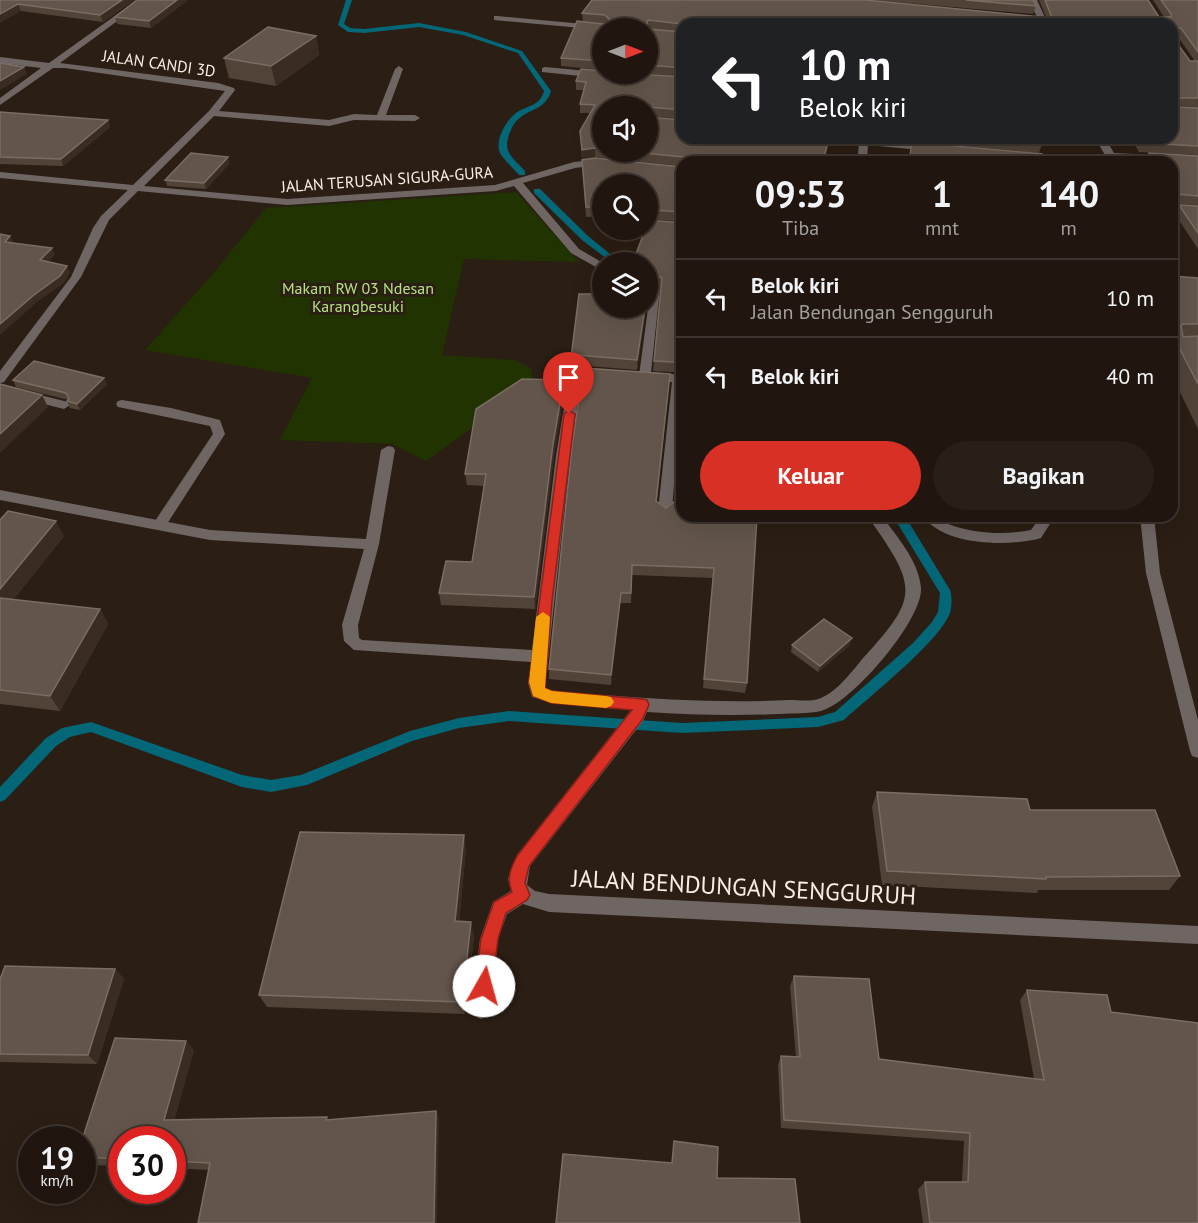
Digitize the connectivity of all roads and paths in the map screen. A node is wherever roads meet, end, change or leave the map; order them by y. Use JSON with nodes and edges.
{"nodes":[{"id":1,"x":142,"y":0,"type":"edge"},
{"id":2,"x":1033,"y":0,"type":"edge"},
{"id":3,"x":497,"y":18,"type":"dead end"},
{"id":4,"x":1041,"y":18,"type":"edge"},
{"id":5,"x":592,"y":27,"type":"edge"},
{"id":6,"x":0,"y":60,"type":"edge"},
{"id":7,"x":51,"y":65,"type":"junction"},
{"id":8,"x":399,"y":69,"type":"dead end"},
{"id":9,"x":545,"y":70,"type":"dead end"},
{"id":10,"x":592,"y":74,"type":"edge"},
{"id":11,"x":0,"y":102,"type":"edge"},
{"id":12,"x":212,"y":113,"type":"junction"},
{"id":13,"x":380,"y":118,"type":"junction"},
{"id":14,"x":415,"y":118,"type":"dead end"},
{"id":15,"x":884,"y":144,"type":"edge"},
{"id":16,"x":944,"y":150,"type":"edge"},
{"id":17,"x":1178,"y":160,"type":"edge"},
{"id":18,"x":1198,"y":160,"type":"edge"},
{"id":19,"x":607,"y":163,"type":"edge"},
{"id":20,"x":0,"y":175,"type":"edge"},
{"id":21,"x":517,"y":183,"type":"junction"},
{"id":22,"x":133,"y":189,"type":"junction"},
{"id":23,"x":1178,"y":209,"type":"edge"},
{"id":24,"x":1198,"y":210,"type":"edge"},
{"id":25,"x":592,"y":261,"type":"edge"},
{"id":26,"x":649,"y":318,"type":"edge"},
{"id":27,"x":610,"y":374,"type":"edge"},
{"id":28,"x":0,"y":379,"type":"edge"},
{"id":29,"x":676,"y":380,"type":"edge"},
{"id":30,"x":0,"y":389,"type":"edge"},
{"id":31,"x":676,"y":401,"type":"edge"},
{"id":32,"x":122,"y":404,"type":"dead end"},
{"id":33,"x":64,"y":405,"type":"edge"},
{"id":34,"x":388,"y":450,"type":"dead end"},
{"id":35,"x":0,"y":495,"type":"edge"},
{"id":36,"x":665,"y":511,"type":"edge"},
{"id":37,"x":878,"y":522,"type":"edge"},
{"id":38,"x":938,"y":522,"type":"edge"},
{"id":39,"x":1044,"y":522,"type":"edge"},
{"id":40,"x":1148,"y":522,"type":"edge"},
{"id":41,"x":160,"y":524,"type":"junction"},
{"id":42,"x":372,"y":544,"type":"junction"},
{"id":43,"x":539,"y":656,"type":"junction"},
{"id":44,"x":639,"y":710,"type":"junction"},
{"id":45,"x":1198,"y":751,"type":"edge"},
{"id":46,"x":522,"y":895,"type":"junction"},
{"id":47,"x":1198,"y":935,"type":"edge"},
{"id":48,"x":481,"y":1009,"type":"dead end"}],
"edges":[{"from":1,"to":7,"type":"street"},
{"from":2,"to":4,"type":"street"},
{"from":3,"to":5,"type":"street"},
{"from":6,"to":7,"type":"street"},
{"from":7,"to":11,"type":"street"},
{"from":7,"to":12,"type":"street","name":"JALAN CANDI 3D"},
{"from":8,"to":13,"type":"street"},
{"from":9,"to":10,"type":"street"},
{"from":12,"to":13,"type":"street"},
{"from":12,"to":22,"type":"street","name":"JALAN CANDI 3D"},
{"from":13,"to":14,"type":"street"},
{"from":15,"to":16,"type":"street"},
{"from":17,"to":18,"type":"street"},
{"from":19,"to":21,"type":"street","name":"JALAN TERUSAN SIGURA-GURA"},
{"from":20,"to":22,"type":"street","name":"JALAN TERUSAN SIGURA-GURA"},
{"from":21,"to":22,"type":"street","name":"JALAN TERUSAN SIGURA-GURA"},
{"from":21,"to":25,"type":"street"},
{"from":22,"to":28,"type":"street","name":"JALAN CANDI 3D"},
{"from":23,"to":24,"type":"street"},
{"from":26,"to":29,"type":"street"},
{"from":27,"to":43,"type":"street"},
{"from":30,"to":33,"type":"street"},
{"from":31,"to":36,"type":"street"},
{"from":32,"to":41,"type":"street"},
{"from":34,"to":42,"type":"street"},
{"from":35,"to":41,"type":"street"},
{"from":37,"to":44,"type":"street"},
{"from":38,"to":39,"type":"street"},
{"from":40,"to":45,"type":"street"},
{"from":41,"to":42,"type":"street"},
{"from":42,"to":43,"type":"street"},
{"from":43,"to":44,"type":"street"},
{"from":44,"to":46,"type":"street"},
{"from":46,"to":47,"type":"street","name":"JALAN BENDUNGAN SENGGURUH"},
{"from":46,"to":48,"type":"street"}]}
